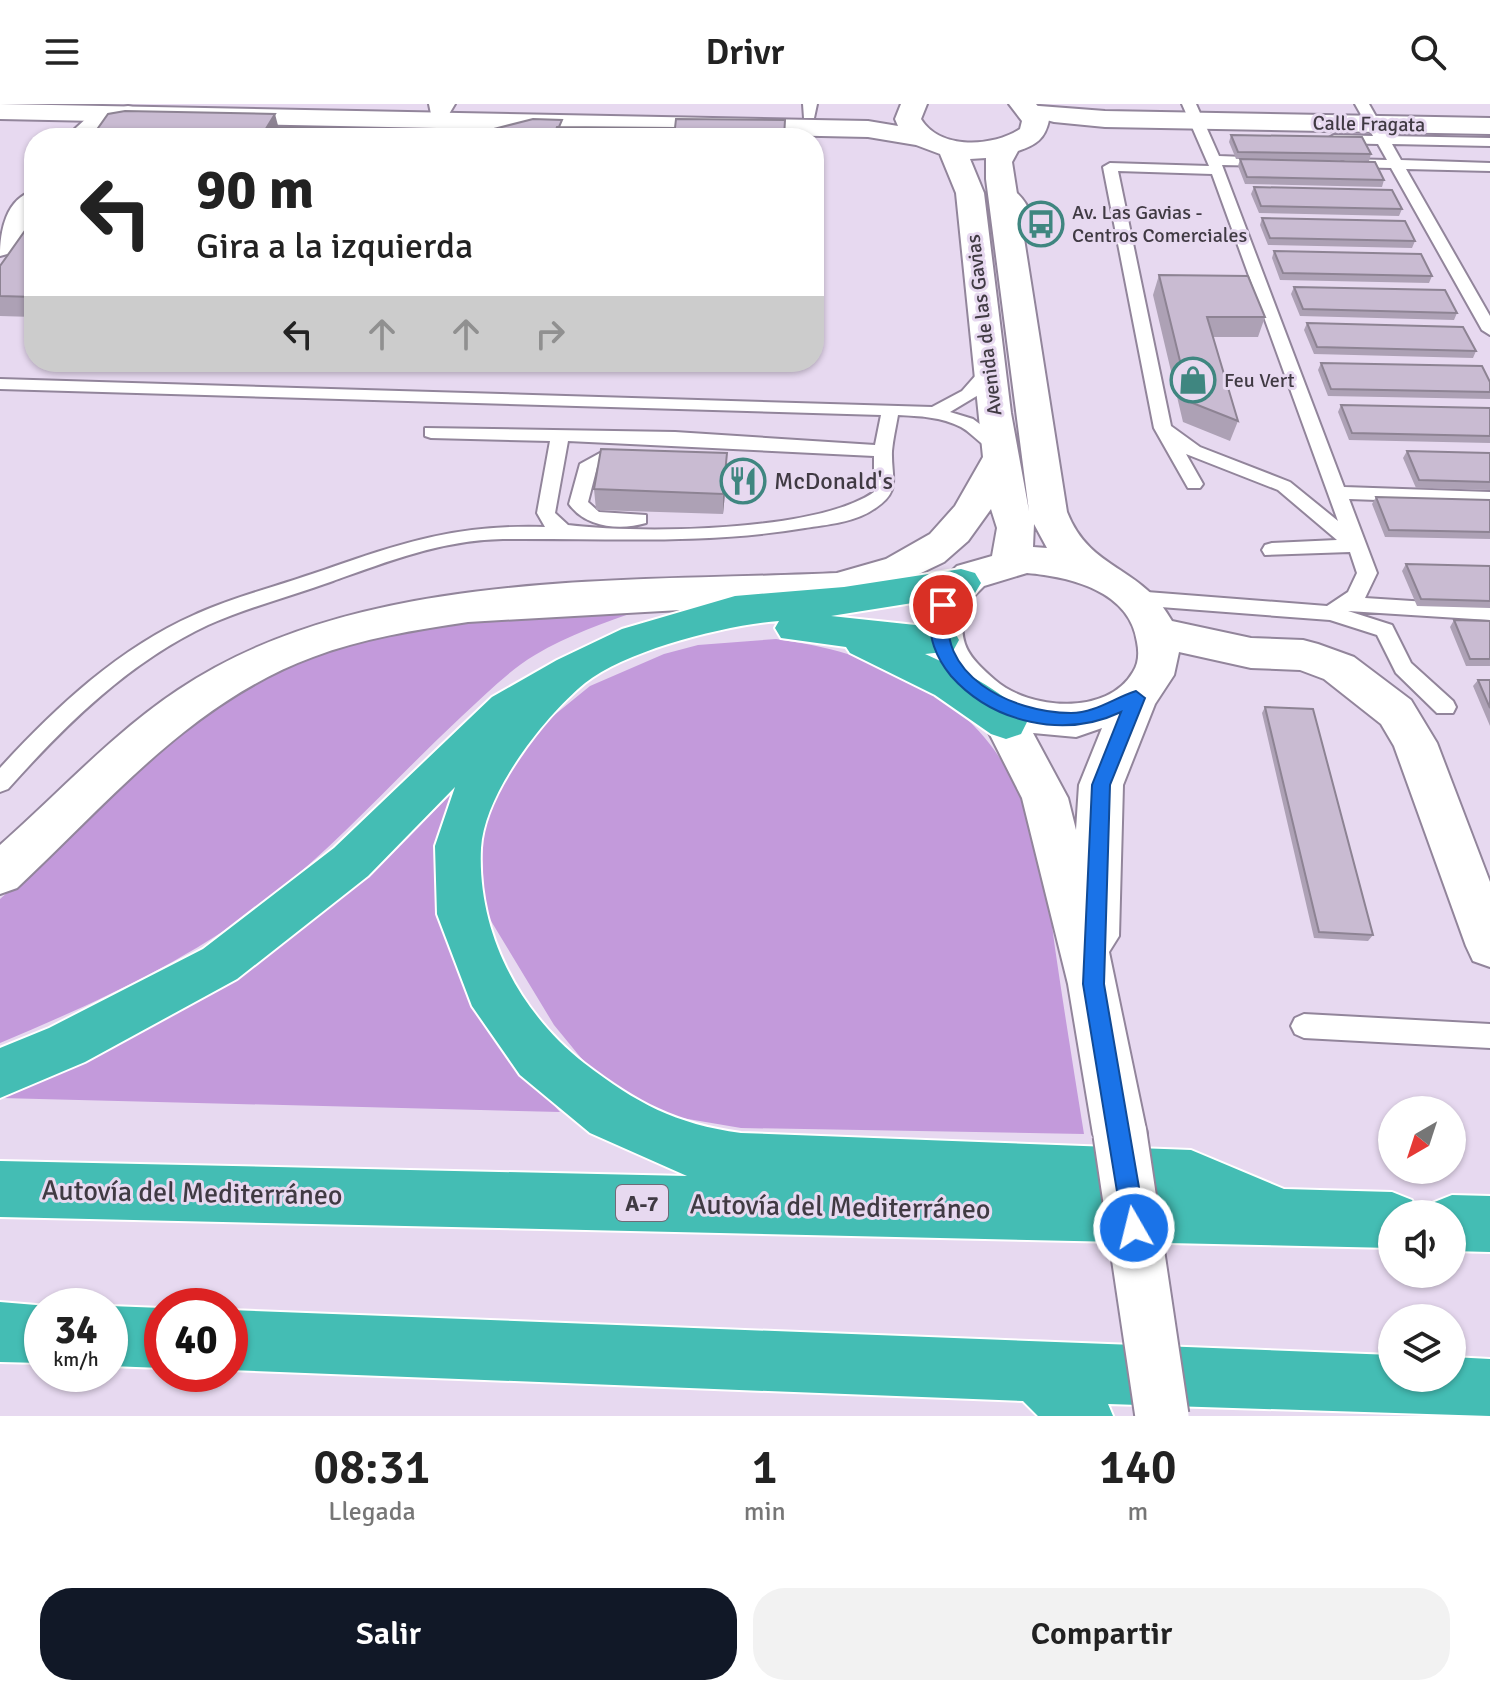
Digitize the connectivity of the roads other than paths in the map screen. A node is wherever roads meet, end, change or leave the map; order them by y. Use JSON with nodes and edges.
{"nodes":[{"id":1,"x":204,"y":104,"type":"edge"},
{"id":2,"x":911,"y":104,"type":"edge"},
{"id":3,"x":1024,"y":105,"type":"edge"},
{"id":4,"x":441,"y":106,"type":"edge"},
{"id":5,"x":810,"y":110,"type":"edge"},
{"id":6,"x":0,"y":111,"type":"edge"},
{"id":7,"x":1105,"y":119,"type":"junction"},
{"id":8,"x":1373,"y":123,"type":"edge"},
{"id":9,"x":1202,"y":125,"type":"edge"},
{"id":10,"x":1490,"y":126,"type":"edge"},
{"id":11,"x":78,"y":127,"type":"edge"},
{"id":12,"x":819,"y":128,"type":"edge"},
{"id":13,"x":824,"y":128,"type":"edge"},
{"id":14,"x":1323,"y":139,"type":"edge"},
{"id":15,"x":1490,"y":142,"type":"edge"},
{"id":16,"x":937,"y":143,"type":"junction"},
{"id":17,"x":1016,"y":144,"type":"junction"},
{"id":18,"x":1290,"y":162,"type":"edge"},
{"id":19,"x":1335,"y":163,"type":"edge"},
{"id":20,"x":1215,"y":165,"type":"junction"},
{"id":21,"x":1397,"y":165,"type":"junction"},
{"id":22,"x":1484,"y":167,"type":"edge"},
{"id":23,"x":1490,"y":187,"type":"edge"},
{"id":24,"x":24,"y":214,"type":"edge"},
{"id":25,"x":0,"y":247,"type":"edge"},
{"id":26,"x":1490,"y":330,"type":"edge"},
{"id":27,"x":990,"y":370,"type":"junction"},
{"id":28,"x":0,"y":384,"type":"edge"},
{"id":29,"x":512,"y":399,"type":"junction"},
{"id":30,"x":679,"y":404,"type":"junction"},
{"id":31,"x":890,"y":410,"type":"junction"},
{"id":32,"x":937,"y":411,"type":"junction"},
{"id":33,"x":1163,"y":428,"type":"junction"},
{"id":34,"x":431,"y":432,"type":"dead end"},
{"id":35,"x":503,"y":434,"type":"junction"},
{"id":36,"x":560,"y":436,"type":"junction"},
{"id":37,"x":675,"y":438,"type":"junction"},
{"id":38,"x":883,"y":451,"type":"junction"},
{"id":39,"x":1000,"y":452,"type":"junction"},
{"id":40,"x":1194,"y":484,"type":"dead end"},
{"id":41,"x":1337,"y":493,"type":"junction"},
{"id":42,"x":1490,"y":498,"type":"edge"},
{"id":43,"x":1009,"y":508,"type":"junction"},
{"id":44,"x":681,"y":533,"type":"junction"},
{"id":45,"x":573,"y":534,"type":"junction"},
{"id":46,"x":1356,"y":545,"type":"junction"},
{"id":47,"x":1272,"y":550,"type":"dead end"},
{"id":48,"x":1010,"y":562,"type":"junction"},
{"id":49,"x":1096,"y":574,"type":"junction"},
{"id":50,"x":967,"y":579,"type":"junction"},
{"id":51,"x":857,"y":583,"type":"junction"},
{"id":52,"x":739,"y":592,"type":"junction"},
{"id":53,"x":1336,"y":608,"type":"junction"},
{"id":54,"x":814,"y":612,"type":"junction"},
{"id":55,"x":1490,"y":613,"type":"edge"},
{"id":56,"x":1145,"y":615,"type":"junction"},
{"id":57,"x":939,"y":640,"type":"junction"},
{"id":58,"x":1251,"y":653,"type":"junction"},
{"id":59,"x":572,"y":671,"type":"junction"},
{"id":60,"x":1140,"y":693,"type":"junction"},
{"id":61,"x":1445,"y":707,"type":"dead end"},
{"id":62,"x":1000,"y":713,"type":"junction"},
{"id":63,"x":0,"y":783,"type":"edge"},
{"id":64,"x":0,"y":874,"type":"edge"},
{"id":65,"x":1490,"y":946,"type":"edge"},
{"id":66,"x":1093,"y":984,"type":"junction"},
{"id":67,"x":1304,"y":1026,"type":"dead end"},
{"id":68,"x":1490,"y":1036,"type":"edge"},
{"id":69,"x":0,"y":1073,"type":"edge"},
{"id":70,"x":0,"y":1189,"type":"edge"},
{"id":71,"x":1285,"y":1216,"type":"junction"},
{"id":72,"x":1378,"y":1219,"type":"edge"},
{"id":73,"x":1466,"y":1223,"type":"edge"},
{"id":74,"x":1490,"y":1224,"type":"edge"},
{"id":75,"x":0,"y":1332,"type":"edge"},
{"id":76,"x":24,"y":1333,"type":"edge"},
{"id":77,"x":248,"y":1341,"type":"edge"},
{"id":78,"x":1035,"y":1371,"type":"junction"},
{"id":79,"x":1490,"y":1389,"type":"edge"},
{"id":80,"x":1082,"y":1416,"type":"edge"},
{"id":81,"x":1162,"y":1416,"type":"edge"}],
"edges":[{"from":1,"to":4,"type":"street"},
{"from":2,"to":5,"type":"street"},
{"from":2,"to":16,"type":"street","name":"Avenida de las Gavias"},
{"from":3,"to":7,"type":"street","name":"Calle Fragata"},
{"from":3,"to":17,"type":"street","name":"Avenida de las Gavias"},
{"from":4,"to":5,"type":"street"},
{"from":6,"to":11,"type":"street","name":"Calle Fragata"},
{"from":7,"to":9,"type":"street","name":"Calle Fragata"},
{"from":7,"to":17,"type":"street","name":"Calle Fragata"},
{"from":8,"to":9,"type":"street","name":"Calle Fragata"},
{"from":8,"to":10,"type":"street","name":"Calle Fragata"},
{"from":8,"to":14,"type":"lane"},
{"from":8,"to":15,"type":"lane"},
{"from":8,"to":21,"type":"lane"},
{"from":9,"to":20,"type":"lane"},
{"from":11,"to":12,"type":"street","name":"Calle Fragata"},
{"from":13,"to":16,"type":"street","name":"Calle Fragata"},
{"from":16,"to":17,"type":"street","name":"Calle Fragata"},
{"from":16,"to":27,"type":"street","name":"Avenida de las Gavias"},
{"from":17,"to":49,"type":"street","name":"Avenida de las Gavias"},
{"from":18,"to":20,"type":"lane"},
{"from":19,"to":21,"type":"lane"},
{"from":20,"to":33,"type":"lane"},
{"from":20,"to":41,"type":"lane"},
{"from":21,"to":22,"type":"lane"},
{"from":21,"to":26,"type":"lane"},
{"from":22,"to":23,"type":"lane"},
{"from":24,"to":25,"type":"street"},
{"from":27,"to":32,"type":"lane"},
{"from":27,"to":39,"type":"street","name":"Avenida de las Gavias"},
{"from":28,"to":29,"type":"lane"},
{"from":29,"to":30,"type":"lane"},
{"from":29,"to":35,"type":"lane"},
{"from":30,"to":31,"type":"lane"},
{"from":30,"to":37,"type":"lane"},
{"from":31,"to":32,"type":"lane"},
{"from":31,"to":38,"type":"lane"},
{"from":32,"to":39,"type":"lane"},
{"from":33,"to":40,"type":"lane"},
{"from":33,"to":46,"type":"lane"},
{"from":34,"to":35,"type":"lane"},
{"from":35,"to":36,"type":"lane"},
{"from":36,"to":37,"type":"lane"},
{"from":36,"to":45,"type":"lane"},
{"from":37,"to":38,"type":"lane"},
{"from":37,"to":44,"type":"lane"},
{"from":38,"to":44,"type":"lane"},
{"from":39,"to":43,"type":"street","name":"Avenida de las Gavias"},
{"from":39,"to":51,"type":"street"},
{"from":41,"to":42,"type":"lane"},
{"from":41,"to":46,"type":"lane"},
{"from":43,"to":48,"type":"street","name":"Avenida de las Gavias"},
{"from":43,"to":50,"type":"street"},
{"from":44,"to":45,"type":"lane"},
{"from":45,"to":63,"type":"lane"},
{"from":46,"to":47,"type":"lane"},
{"from":46,"to":53,"type":"lane"},
{"from":48,"to":49,"type":"street"},
{"from":48,"to":50,"type":"street"},
{"from":49,"to":56,"type":"street"},
{"from":50,"to":54,"type":"highway"},
{"from":50,"to":57,"type":"street"},
{"from":51,"to":52,"type":"street"},
{"from":51,"to":54,"type":"street"},
{"from":52,"to":54,"type":"highway"},
{"from":52,"to":64,"type":"street"},
{"from":53,"to":55,"type":"lane"},
{"from":53,"to":56,"type":"lane"},
{"from":53,"to":61,"type":"lane"},
{"from":54,"to":57,"type":"highway"},
{"from":54,"to":59,"type":"highway"},
{"from":54,"to":62,"type":"highway"},
{"from":56,"to":58,"type":"street"},
{"from":56,"to":60,"type":"street"},
{"from":57,"to":62,"type":"street"},
{"from":58,"to":60,"type":"street"},
{"from":58,"to":65,"type":"street"},
{"from":59,"to":69,"type":"highway"},
{"from":59,"to":71,"type":"highway"},
{"from":60,"to":62,"type":"street"},
{"from":60,"to":66,"type":"street"},
{"from":62,"to":66,"type":"street"},
{"from":66,"to":81,"type":"street","bridge":true},
{"from":67,"to":68,"type":"lane"},
{"from":70,"to":71,"type":"highway","name":"Autovía del Mediterráneo","number":"A-7"},
{"from":71,"to":72,"type":"highway","name":"Autovía del Mediterráneo","number":"A-7"},
{"from":73,"to":74,"type":"highway"},
{"from":75,"to":76,"type":"highway"},
{"from":77,"to":78,"type":"highway"},
{"from":78,"to":79,"type":"highway"},
{"from":78,"to":80,"type":"highway"}]}
